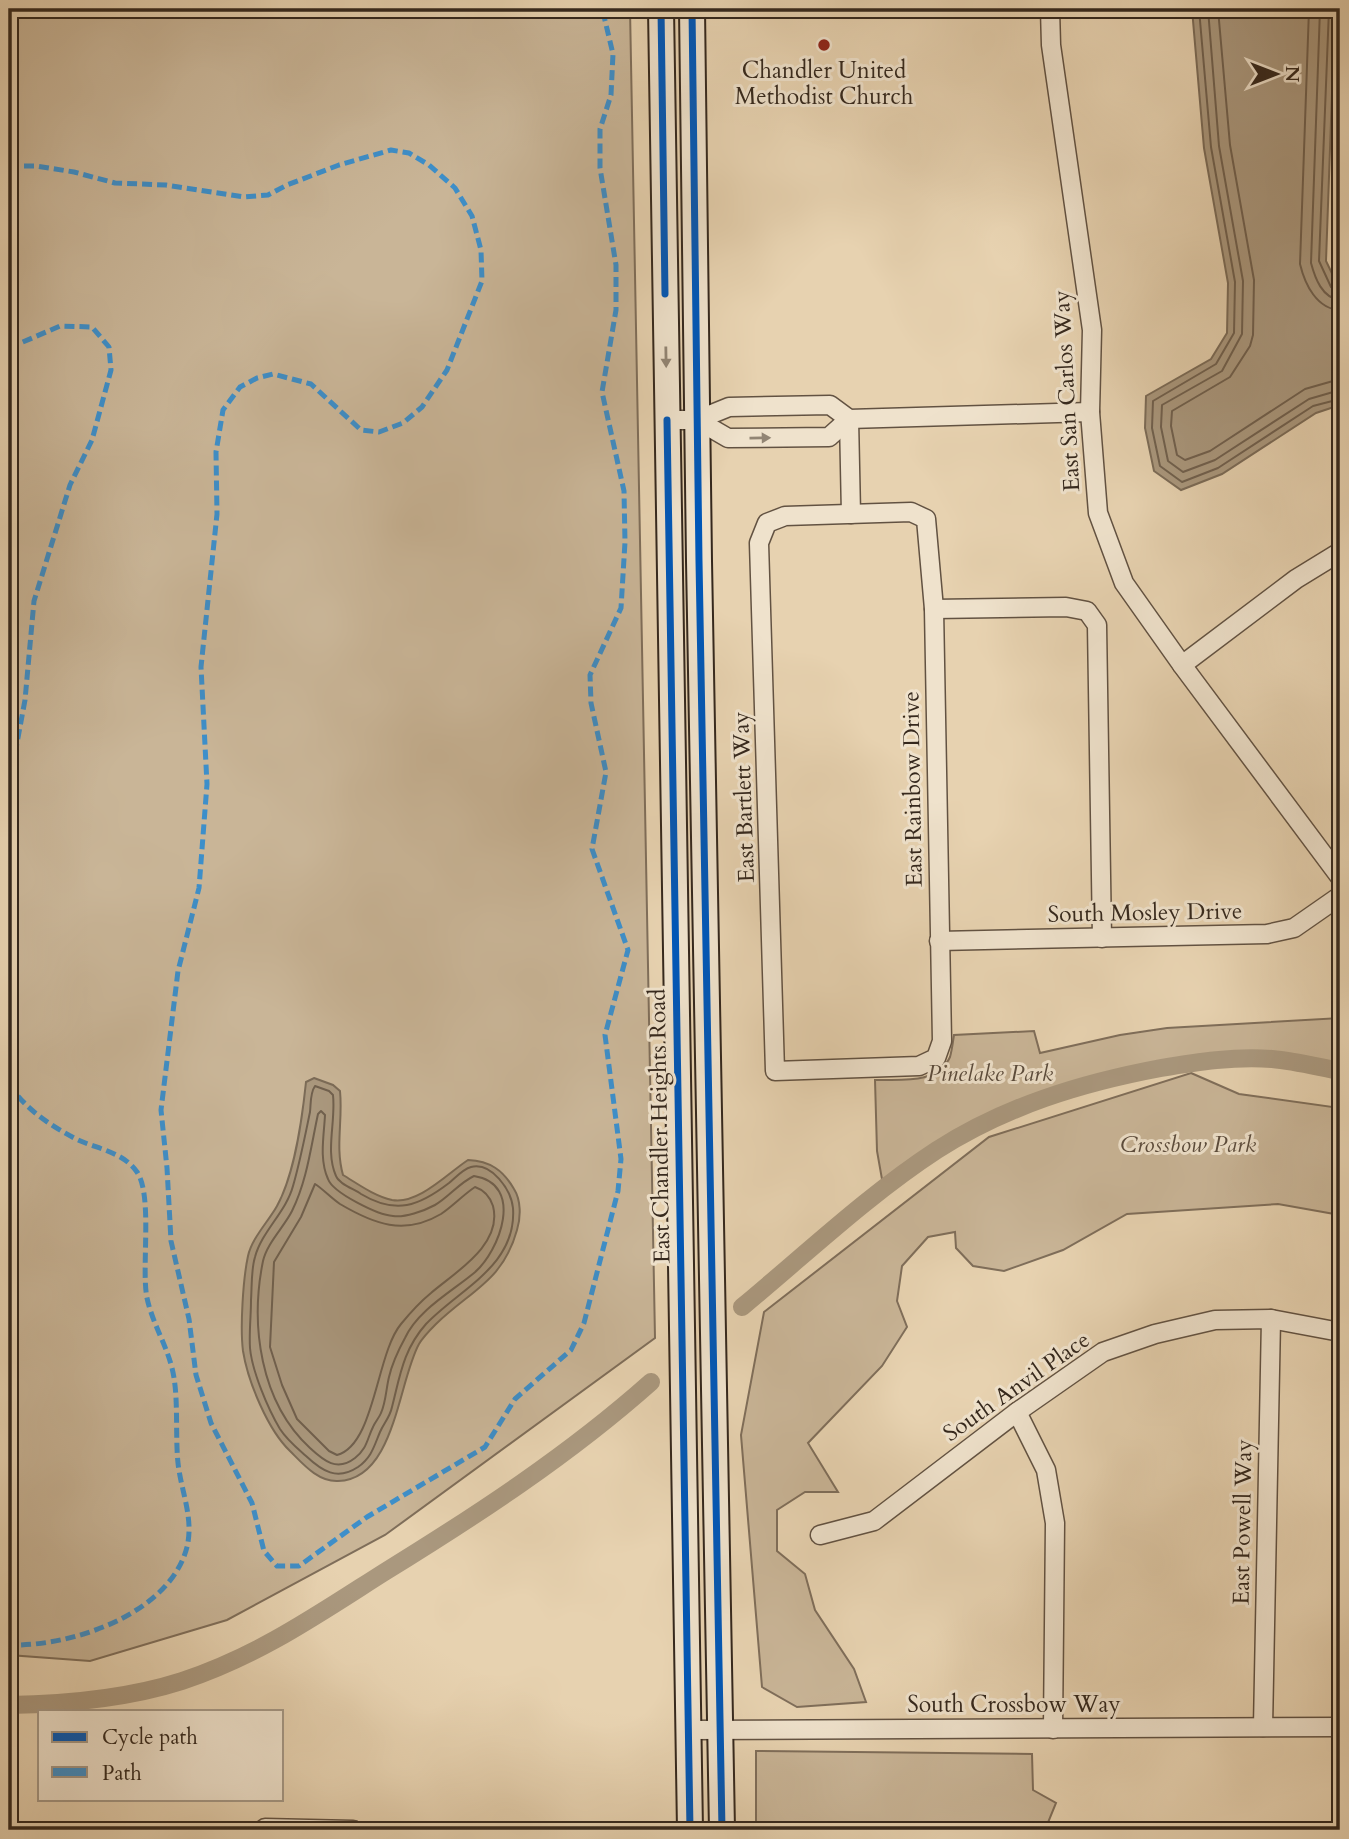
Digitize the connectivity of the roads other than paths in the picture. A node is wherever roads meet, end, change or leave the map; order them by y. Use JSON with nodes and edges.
{"nodes":[{"id":1,"x":661,"y":9,"type":"edge"},
{"id":2,"x":692,"y":9,"type":"edge"},
{"id":3,"x":1049,"y":9,"type":"edge"},
{"id":4,"x":1090,"y":412,"type":"junction"},
{"id":5,"x":849,"y":419,"type":"junction"},
{"id":6,"x":667,"y":420,"type":"junction"},
{"id":7,"x":697,"y":420,"type":"junction"},
{"id":8,"x":851,"y":514,"type":"junction"},
{"id":9,"x":1340,"y":552,"type":"edge"},
{"id":10,"x":934,"y":609,"type":"junction"},
{"id":11,"x":1182,"y":665,"type":"junction"},
{"id":12,"x":1340,"y":877,"type":"edge"},
{"id":13,"x":1340,"y":895,"type":"edge"},
{"id":14,"x":1102,"y":939,"type":"junction"},
{"id":15,"x":939,"y":941,"type":"junction"},
{"id":16,"x":936,"y":1058,"type":"joint"},
{"id":17,"x":713,"y":1309,"type":"junction"},
{"id":18,"x":1271,"y":1319,"type":"junction"},
{"id":19,"x":1340,"y":1332,"type":"edge"},
{"id":20,"x":682,"y":1335,"type":"junction"},
{"id":21,"x":714,"y":1363,"type":"junction"},
{"id":22,"x":683,"y":1383,"type":"junction"},
{"id":23,"x":1017,"y":1412,"type":"junction"},
{"id":24,"x":715,"y":1445,"type":"junction"},
{"id":25,"x":685,"y":1446,"type":"junction"},
{"id":26,"x":820,"y":1535,"type":"dead end"},
{"id":27,"x":1263,"y":1727,"type":"junction"},
{"id":28,"x":1340,"y":1727,"type":"edge"},
{"id":29,"x":1053,"y":1729,"type":"junction"},
{"id":30,"x":689,"y":1730,"type":"junction"},
{"id":31,"x":720,"y":1730,"type":"junction"},
{"id":32,"x":265,"y":1829,"type":"edge"},
{"id":33,"x":353,"y":1830,"type":"edge"},
{"id":34,"x":690,"y":1830,"type":"edge"},
{"id":35,"x":722,"y":1830,"type":"edge"}],
"edges":[{"from":1,"to":6,"type":"main road","name":"East Chandler Heights Road","one_way":true},
{"from":2,"to":7,"type":"main road"},
{"from":3,"to":4,"type":"street","name":"East San Carlos Way"},
{"from":4,"to":5,"type":"street"},
{"from":4,"to":11,"type":"street","name":"East San Carlos Way"},
{"from":5,"to":7,"type":"street"},
{"from":7,"to":5,"type":"street","one_way":true},
{"from":5,"to":8,"type":"street"},
{"from":6,"to":7,"type":"street"},
{"from":6,"to":20,"type":"main road","name":"East Chandler Heights Road"},
{"from":7,"to":17,"type":"main road"},
{"from":8,"to":10,"type":"street","name":"East Rainbow Drive"},
{"from":8,"to":16,"type":"street","name":"East Bartlett Way"},
{"from":9,"to":11,"type":"street"},
{"from":10,"to":14,"type":"street"},
{"from":10,"to":15,"type":"street","name":"East Rainbow Drive"},
{"from":11,"to":12,"type":"street","name":"East San Carlos Way"},
{"from":13,"to":14,"type":"street","name":"South Mosley Drive"},
{"from":14,"to":15,"type":"street","name":"South Mosley Drive"},
{"from":15,"to":16,"type":"street","name":"East Rainbow Drive"},
{"from":17,"to":20,"type":"main road"},
{"from":17,"to":21,"type":"main road"},
{"from":18,"to":19,"type":"street","name":"South Anvil Place"},
{"from":18,"to":23,"type":"street","name":"South Anvil Place"},
{"from":18,"to":27,"type":"street","name":"East Powell Way"},
{"from":20,"to":22,"type":"main road","name":"East Chandler Heights Road"},
{"from":21,"to":22,"type":"main road"},
{"from":21,"to":24,"type":"main road"},
{"from":22,"to":25,"type":"main road","name":"East Chandler Heights Road"},
{"from":23,"to":26,"type":"street","name":"South Anvil Place"},
{"from":23,"to":29,"type":"street"},
{"from":24,"to":25,"type":"main road"},
{"from":24,"to":31,"type":"main road"},
{"from":25,"to":30,"type":"main road","name":"East Chandler Heights Road"},
{"from":27,"to":28,"type":"street","name":"South Crossbow Way"},
{"from":27,"to":29,"type":"street","name":"South Crossbow Way"},
{"from":29,"to":31,"type":"street","name":"South Crossbow Way"},
{"from":30,"to":31,"type":"street","name":"South Crossbow Way"},
{"from":30,"to":34,"type":"main road","name":"East Chandler Heights Road"},
{"from":31,"to":35,"type":"main road"},
{"from":32,"to":33,"type":"street"}]}
